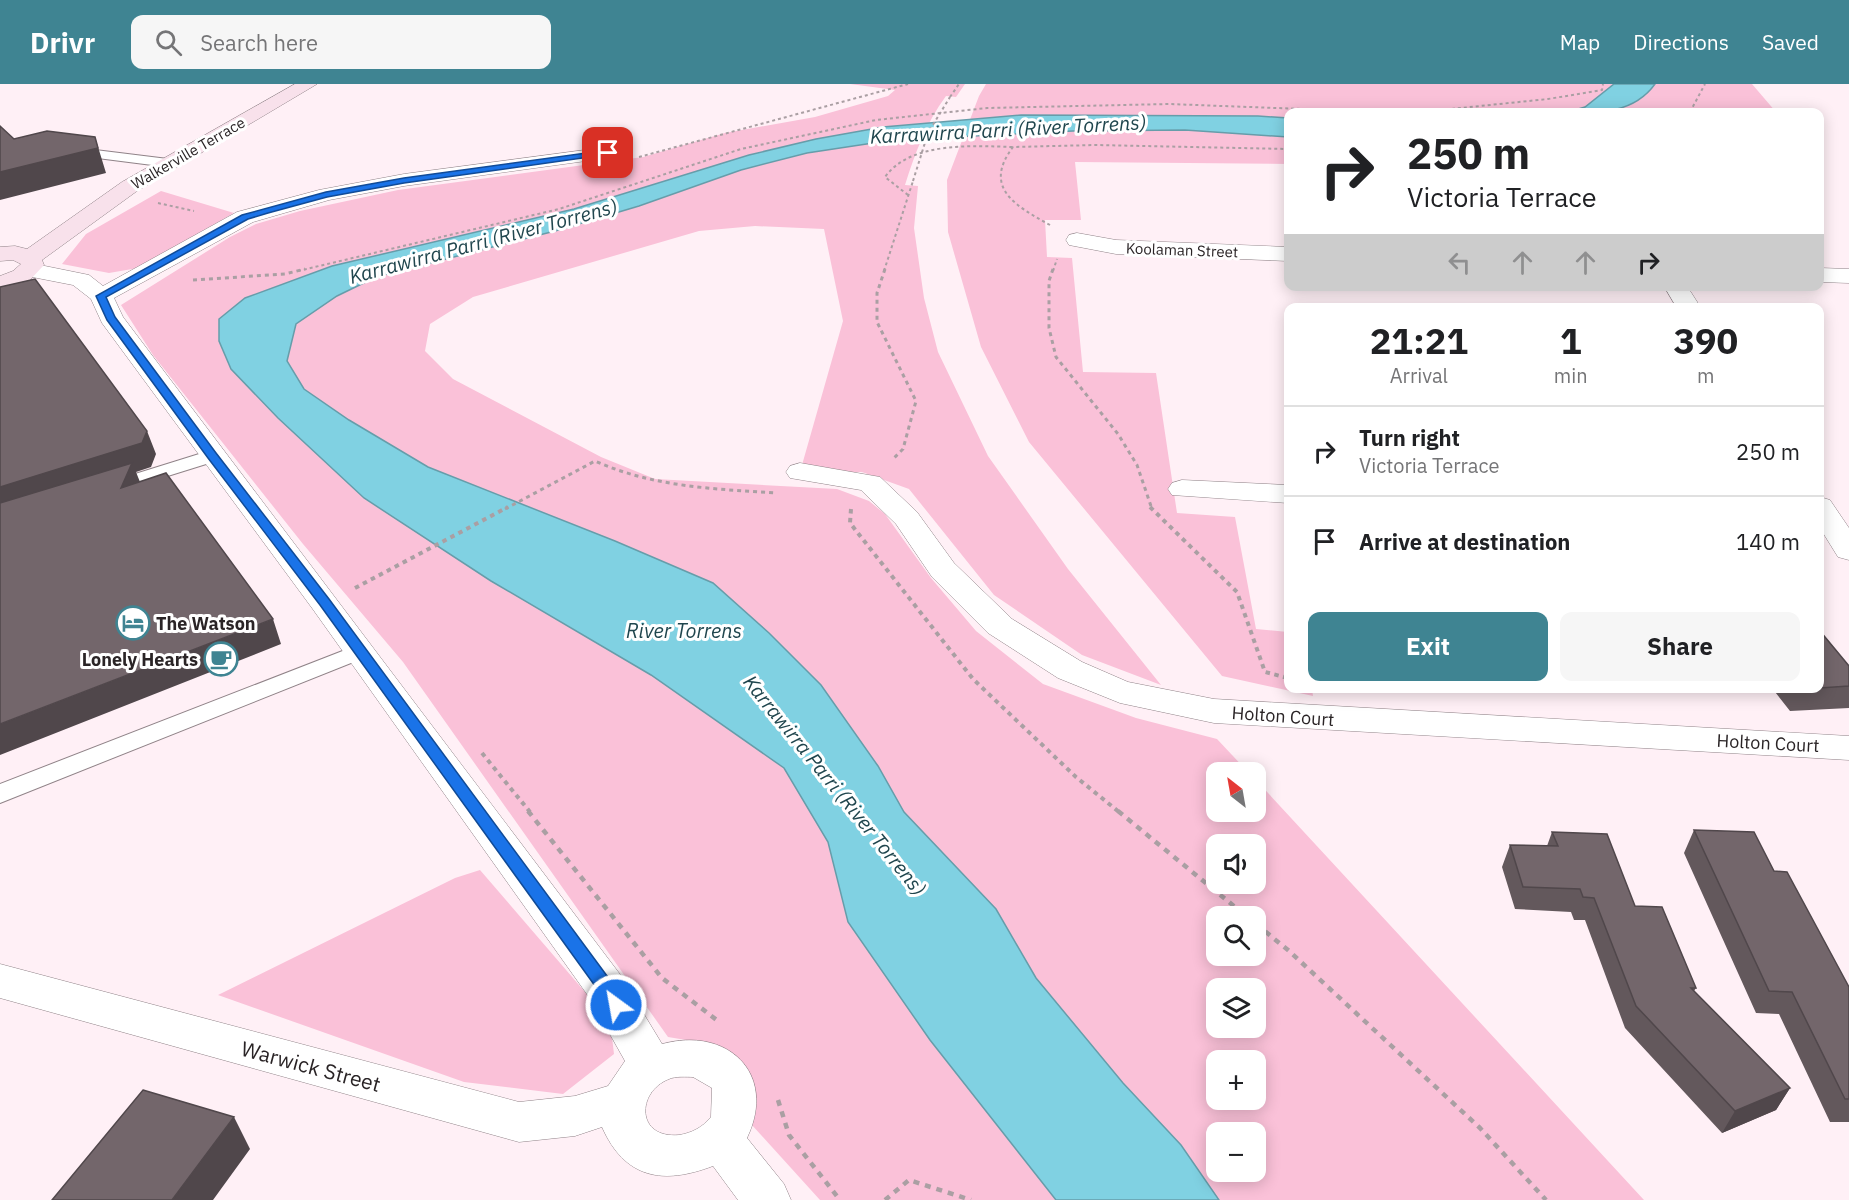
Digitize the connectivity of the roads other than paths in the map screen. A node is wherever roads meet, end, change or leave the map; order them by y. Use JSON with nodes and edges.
{"nodes":[{"id":1,"x":308,"y":84,"type":"edge"},
{"id":2,"x":56,"y":149,"type":"edge"},
{"id":3,"x":608,"y":153,"type":"road end"},
{"id":4,"x":168,"y":163,"type":"junction"},
{"id":5,"x":69,"y":225,"type":"junction"},
{"id":6,"x":1077,"y":240,"type":"road end"},
{"id":7,"x":2,"y":253,"type":"edge"},
{"id":8,"x":1284,"y":254,"type":"edge"},
{"id":9,"x":30,"y":264,"type":"junction"},
{"id":10,"x":1824,"y":275,"type":"edge"},
{"id":11,"x":1849,"y":276,"type":"edge"},
{"id":12,"x":5,"y":282,"type":"edge"},
{"id":13,"x":91,"y":288,"type":"junction"},
{"id":14,"x":212,"y":456,"type":"junction"},
{"id":15,"x":794,"y":483,"type":"road end"},
{"id":16,"x":1182,"y":489,"type":"dead end"},
{"id":17,"x":1284,"y":494,"type":"edge"},
{"id":18,"x":89,"y":495,"type":"edge"},
{"id":19,"x":1824,"y":516,"type":"edge"},
{"id":20,"x":1849,"y":551,"type":"edge"},
{"id":21,"x":358,"y":651,"type":"junction"},
{"id":22,"x":1849,"y":748,"type":"edge"},
{"id":23,"x":0,"y":794,"type":"edge"},
{"id":24,"x":0,"y":981,"type":"edge"},
{"id":25,"x":652,"y":1066,"type":"junction"},
{"id":26,"x":623,"y":1101,"type":"junction"},
{"id":27,"x":720,"y":1139,"type":"junction"},
{"id":28,"x":767,"y":1200,"type":"edge"}],
"edges":[{"from":1,"to":4,"type":"street","name":"Walkerville Terrace"},
{"from":2,"to":4,"type":"lane"},
{"from":3,"to":13,"type":"street"},
{"from":4,"to":5,"type":"street","name":"Walkerville Terrace"},
{"from":5,"to":7,"type":"street","name":"Walkerville Terrace"},
{"from":5,"to":9,"type":"street","name":"Walkerville Terrace"},
{"from":6,"to":8,"type":"street","name":"Koolaman Street"},
{"from":7,"to":9,"type":"street"},
{"from":9,"to":12,"type":"street","name":"Walkerville Terrace"},
{"from":9,"to":13,"type":"street"},
{"from":10,"to":11,"type":"street"},
{"from":12,"to":13,"type":"street"},
{"from":13,"to":14,"type":"street"},
{"from":14,"to":18,"type":"lane"},
{"from":14,"to":21,"type":"street"},
{"from":15,"to":22,"type":"street","name":"Holton Court"},
{"from":16,"to":17,"type":"street"},
{"from":19,"to":20,"type":"street"},
{"from":21,"to":23,"type":"lane"},
{"from":21,"to":25,"type":"street"},
{"from":24,"to":26,"type":"street","name":"Warwick Street"},
{"from":25,"to":26,"type":"street"},
{"from":25,"to":27,"type":"street"},
{"from":26,"to":27,"type":"street"},
{"from":27,"to":28,"type":"street"}]}
